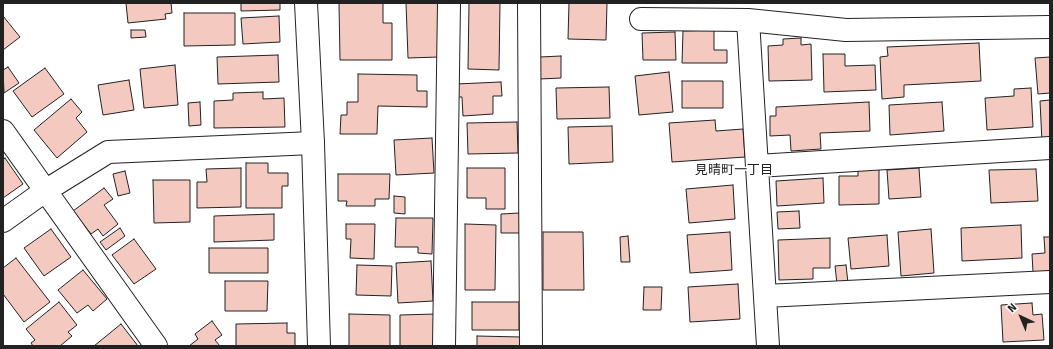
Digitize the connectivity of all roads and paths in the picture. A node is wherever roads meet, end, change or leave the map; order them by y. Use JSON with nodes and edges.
{"nodes":[{"id":1,"x":306,"y":3,"type":"edge"},
{"id":2,"x":448,"y":3,"type":"edge"},
{"id":3,"x":528,"y":3,"type":"edge"},
{"id":4,"x":642,"y":19,"type":"dead end"},
{"id":5,"x":748,"y":20,"type":"junction"},
{"id":6,"x":1050,"y":27,"type":"edge"},
{"id":7,"x":3,"y":131,"type":"edge"},
{"id":8,"x":313,"y":143,"type":"junction"},
{"id":9,"x":1050,"y":148,"type":"edge"},
{"id":10,"x":757,"y":166,"type":"junction"},
{"id":11,"x":45,"y":190,"type":"junction"},
{"id":12,"x":3,"y":221,"type":"edge"},
{"id":13,"x":1050,"y":282,"type":"edge"},
{"id":14,"x":765,"y":296,"type":"junction"},
{"id":15,"x":156,"y":346,"type":"edge"},
{"id":16,"x":319,"y":346,"type":"edge"},
{"id":17,"x":444,"y":346,"type":"edge"},
{"id":18,"x":530,"y":346,"type":"edge"},
{"id":19,"x":768,"y":346,"type":"edge"}],
"edges":[{"from":1,"to":8,"type":"street"},
{"from":2,"to":17,"type":"street"},
{"from":3,"to":18,"type":"street"},
{"from":4,"to":5,"type":"street"},
{"from":5,"to":6,"type":"street"},
{"from":5,"to":10,"type":"street"},
{"from":7,"to":11,"type":"street"},
{"from":8,"to":11,"type":"street"},
{"from":8,"to":16,"type":"street"},
{"from":9,"to":10,"type":"street"},
{"from":10,"to":14,"type":"street"},
{"from":11,"to":12,"type":"street"},
{"from":11,"to":15,"type":"street"},
{"from":13,"to":14,"type":"street"},
{"from":14,"to":19,"type":"street"}]}
